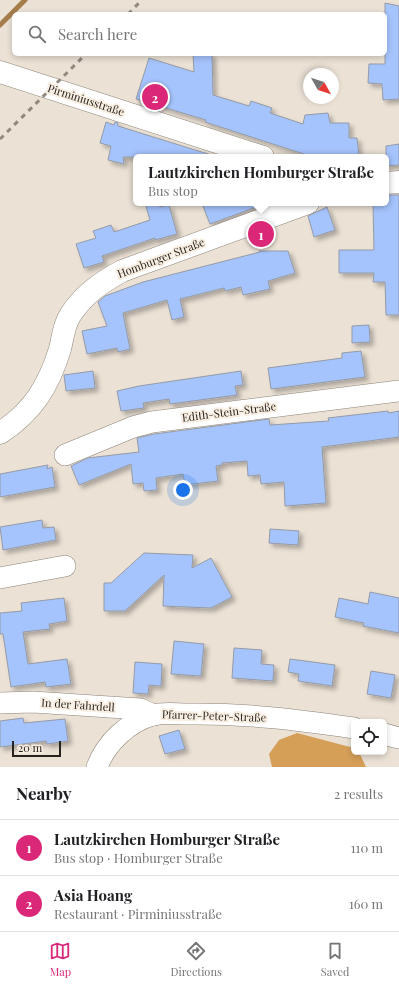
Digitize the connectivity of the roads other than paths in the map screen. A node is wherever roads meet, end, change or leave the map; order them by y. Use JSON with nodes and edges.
{"nodes":[{"id":1,"x":0,"y":72,"type":"edge"},
{"id":2,"x":254,"y":154,"type":"edge"},
{"id":3,"x":399,"y":182,"type":"edge"},
{"id":4,"x":389,"y":183,"type":"edge"},
{"id":5,"x":292,"y":206,"type":"edge"},
{"id":6,"x":282,"y":208,"type":"edge"},
{"id":7,"x":399,"y":391,"type":"edge"},
{"id":8,"x":0,"y":434,"type":"edge"},
{"id":9,"x":65,"y":455,"type":"dead end"},
{"id":10,"x":65,"y":566,"type":"dead end"},
{"id":11,"x":0,"y":578,"type":"edge"},
{"id":12,"x":0,"y":703,"type":"edge"},
{"id":13,"x":154,"y":715,"type":"junction"},
{"id":14,"x":351,"y":728,"type":"edge"},
{"id":15,"x":387,"y":735,"type":"edge"},
{"id":16,"x":399,"y":738,"type":"edge"},
{"id":17,"x":97,"y":767,"type":"edge"}],
"edges":[{"from":1,"to":2,"type":"main road","name":"Pirminiusstraße"},
{"from":3,"to":4,"type":"main road"},
{"from":5,"to":6,"type":"main road","name":"Homburger Straße"},
{"from":6,"to":8,"type":"main road","name":"Homburger Straße"},
{"from":7,"to":9,"type":"street","name":"Edith-Stein-Straße"},
{"from":10,"to":11,"type":"street"},
{"from":12,"to":13,"type":"street","name":"In der Fahrdell"},
{"from":13,"to":14,"type":"street","name":"Pfarrer-Peter-Straße"},
{"from":13,"to":17,"type":"street","name":"Pfarrer-Peter-Straße"},
{"from":15,"to":16,"type":"street"}]}
